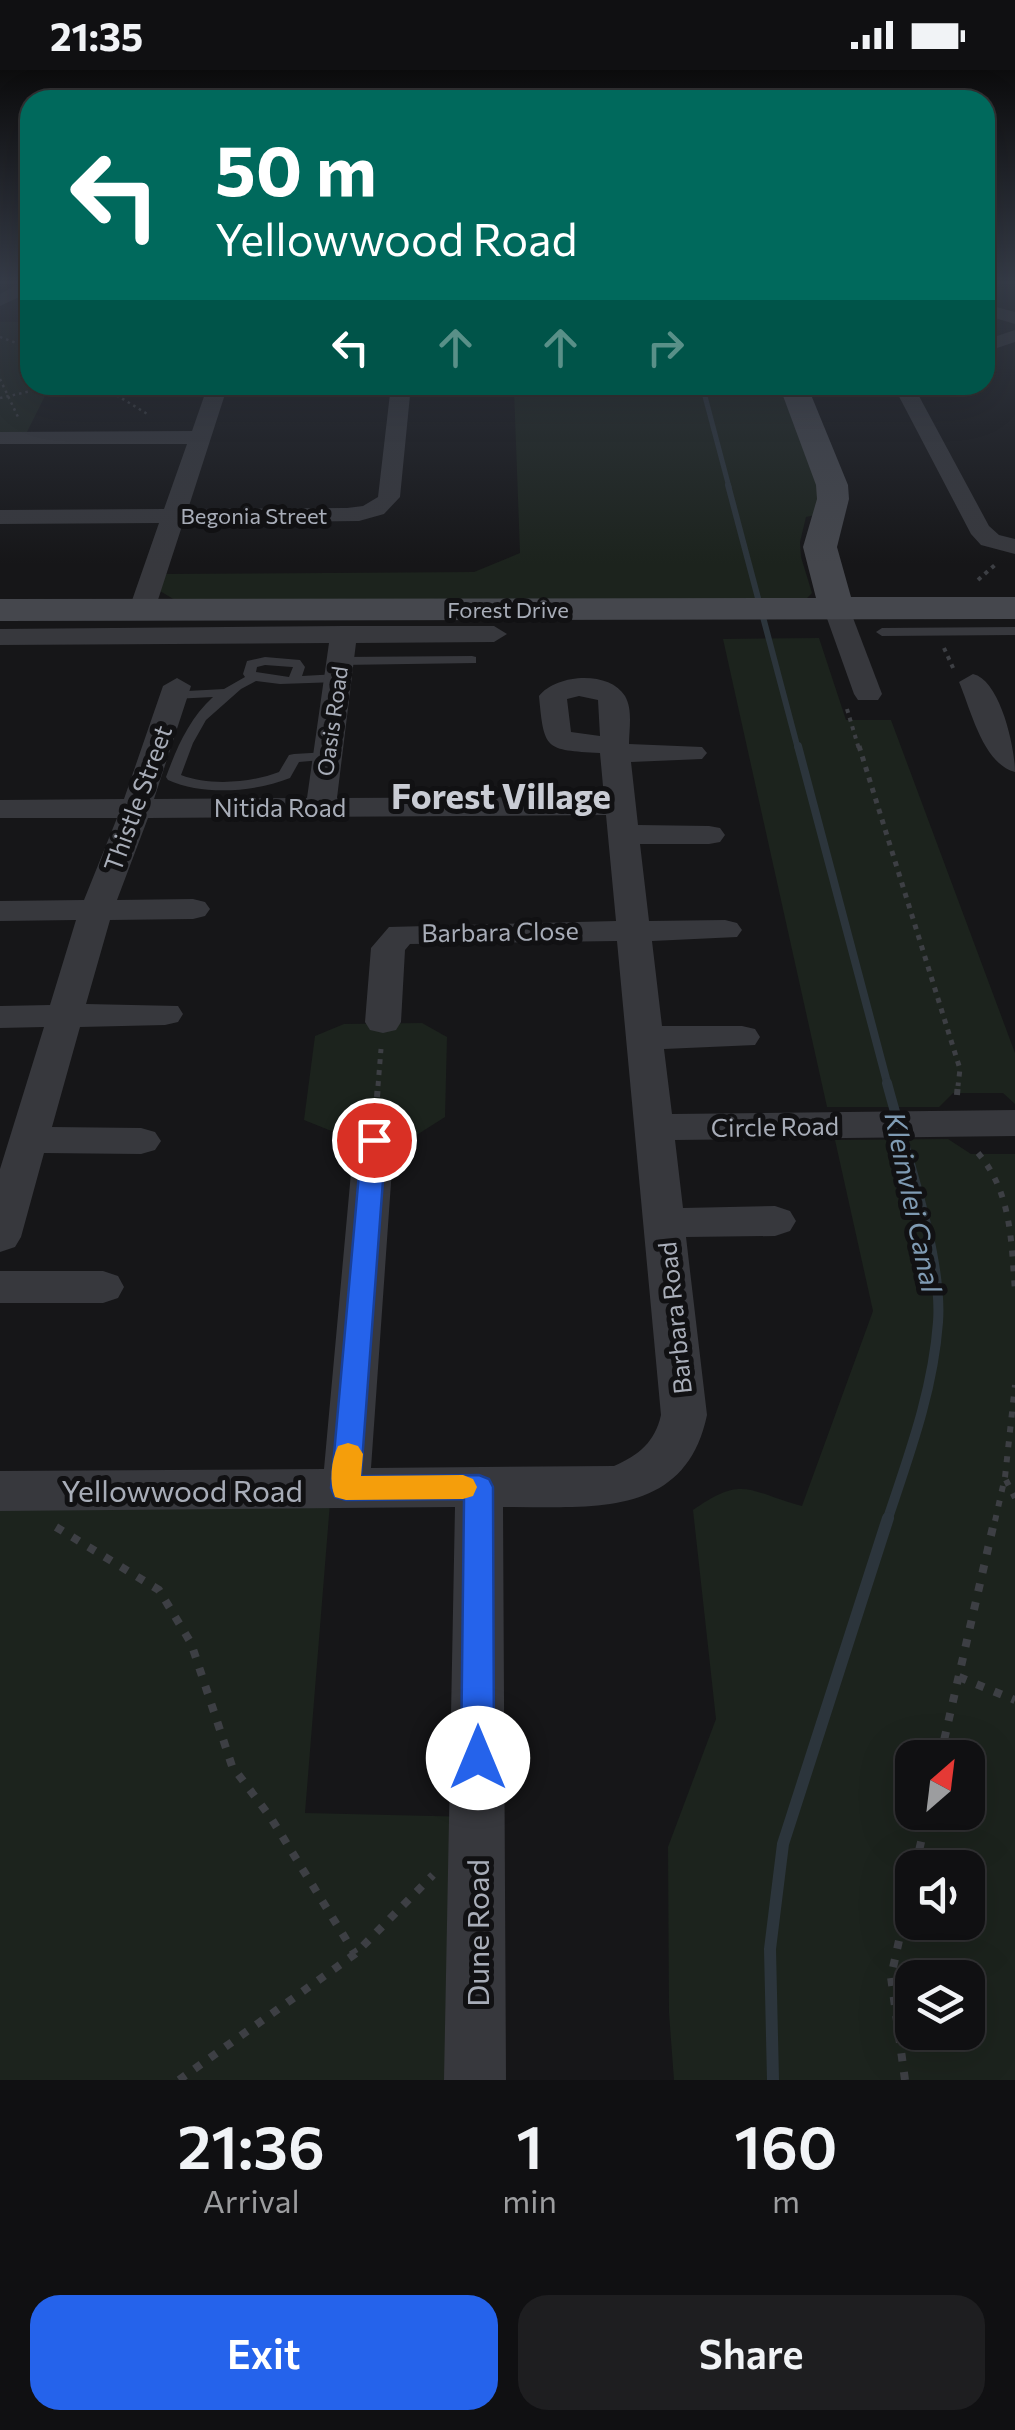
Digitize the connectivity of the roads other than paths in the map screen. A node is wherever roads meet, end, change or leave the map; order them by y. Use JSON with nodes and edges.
{"nodes":[{"id":1,"x":213,"y":395,"type":"edge"},
{"id":2,"x":399,"y":395,"type":"edge"},
{"id":3,"x":798,"y":395,"type":"edge"},
{"id":4,"x":908,"y":395,"type":"edge"},
{"id":5,"x":190,"y":437,"type":"junction"},
{"id":6,"x":7,"y":438,"type":"edge"},
{"id":7,"x":173,"y":516,"type":"junction"},
{"id":8,"x":0,"y":517,"type":"edge"},
{"id":9,"x":1006,"y":545,"type":"edge"},
{"id":10,"x":1015,"y":608,"type":"edge"},
{"id":11,"x":0,"y":610,"type":"edge"},
{"id":12,"x":142,"y":610,"type":"junction"},
{"id":13,"x":820,"y":610,"type":"junction"},
{"id":14,"x":1015,"y":631,"type":"edge"},
{"id":15,"x":882,"y":632,"type":"dead end"},
{"id":16,"x":494,"y":634,"type":"dead end"},
{"id":17,"x":0,"y":637,"type":"edge"},
{"id":18,"x":341,"y":658,"type":"junction"},
{"id":19,"x":472,"y":660,"type":"dead end"},
{"id":20,"x":973,"y":682,"type":"road end"},
{"id":21,"x":176,"y":690,"type":"joint"},
{"id":22,"x":226,"y":693,"type":"junction"},
{"id":23,"x":855,"y":695,"type":"road end"},
{"id":24,"x":692,"y":753,"type":"dead end"},
{"id":25,"x":328,"y":756,"type":"junction"},
{"id":26,"x":1015,"y":763,"type":"edge"},
{"id":27,"x":136,"y":808,"type":"junction"},
{"id":28,"x":321,"y":808,"type":"junction"},
{"id":29,"x":0,"y":809,"type":"edge"},
{"id":30,"x":622,"y":820,"type":"junction"},
{"id":31,"x":709,"y":835,"type":"dead end"},
{"id":32,"x":193,"y":909,"type":"dead end"},
{"id":33,"x":0,"y":910,"type":"edge"},
{"id":34,"x":96,"y":910,"type":"junction"},
{"id":35,"x":633,"y":930,"type":"junction"},
{"id":36,"x":725,"y":930,"type":"dead end"},
{"id":37,"x":165,"y":1014,"type":"dead end"},
{"id":38,"x":66,"y":1016,"type":"junction"},
{"id":39,"x":0,"y":1017,"type":"edge"},
{"id":40,"x":383,"y":1022,"type":"road end"},
{"id":41,"x":644,"y":1038,"type":"junction"},
{"id":42,"x":742,"y":1038,"type":"dead end"},
{"id":43,"x":1015,"y":1123,"type":"edge"},
{"id":44,"x":654,"y":1127,"type":"junction"},
{"id":45,"x":29,"y":1140,"type":"junction"},
{"id":46,"x":374,"y":1140,"type":"road end"},
{"id":47,"x":141,"y":1141,"type":"dead end"},
{"id":48,"x":775,"y":1221,"type":"dead end"},
{"id":49,"x":664,"y":1223,"type":"junction"},
{"id":50,"x":0,"y":1237,"type":"edge"},
{"id":51,"x":0,"y":1288,"type":"edge"},
{"id":52,"x":103,"y":1288,"type":"dead end"},
{"id":53,"x":659,"y":1465,"type":"joint"},
{"id":54,"x":479,"y":1487,"type":"junction"},
{"id":55,"x":346,"y":1488,"type":"junction"},
{"id":56,"x":9,"y":1491,"type":"edge"},
{"id":57,"x":475,"y":2080,"type":"edge"}],
"edges":[{"from":1,"to":5,"type":"street"},
{"from":2,"to":7,"type":"street","name":"Begonia Street"},
{"from":3,"to":13,"type":"street"},
{"from":4,"to":9,"type":"street"},
{"from":5,"to":6,"type":"street"},
{"from":5,"to":7,"type":"street"},
{"from":7,"to":8,"type":"street","name":"Begonia Street"},
{"from":7,"to":12,"type":"street"},
{"from":10,"to":13,"type":"street","name":"Forest Drive"},
{"from":11,"to":12,"type":"street","name":"Forest Drive"},
{"from":12,"to":13,"type":"street","name":"Forest Drive"},
{"from":13,"to":23,"type":"street"},
{"from":14,"to":15,"type":"lane"},
{"from":16,"to":18,"type":"street","name":"Forest Drive"},
{"from":17,"to":18,"type":"street","name":"Forest Drive"},
{"from":18,"to":19,"type":"lane"},
{"from":18,"to":22,"type":"lane"},
{"from":18,"to":25,"type":"street","name":"Oasis Road"},
{"from":20,"to":26,"type":"street"},
{"from":21,"to":22,"type":"lane"},
{"from":21,"to":27,"type":"street","name":"Thistle Street"},
{"from":22,"to":25,"type":"lane"},
{"from":24,"to":30,"type":"street","name":"Barbara Road"},
{"from":25,"to":28,"type":"street","name":"Oasis Road"},
{"from":27,"to":28,"type":"street","name":"Nitida Road"},
{"from":27,"to":29,"type":"street","name":"Nitida Road"},
{"from":27,"to":34,"type":"street","name":"Thistle Street"},
{"from":28,"to":30,"type":"street","name":"Nitida Road"},
{"from":30,"to":31,"type":"street"},
{"from":30,"to":35,"type":"street","name":"Barbara Road"},
{"from":32,"to":34,"type":"street","name":"Thistle Street"},
{"from":33,"to":34,"type":"street","name":"Thistle Street"},
{"from":34,"to":38,"type":"street","name":"Thistle Street"},
{"from":35,"to":36,"type":"street"},
{"from":35,"to":40,"type":"street","name":"Barbara Close"},
{"from":35,"to":41,"type":"street","name":"Barbara Road"},
{"from":37,"to":38,"type":"street"},
{"from":38,"to":39,"type":"street"},
{"from":38,"to":45,"type":"street","name":"Thistle Street"},
{"from":41,"to":42,"type":"street"},
{"from":41,"to":44,"type":"street","name":"Barbara Road"},
{"from":43,"to":44,"type":"street","name":"Circle Road"},
{"from":44,"to":49,"type":"street","name":"Barbara Road"},
{"from":45,"to":47,"type":"street"},
{"from":45,"to":50,"type":"street","name":"Thistle Street"},
{"from":46,"to":55,"type":"street"},
{"from":48,"to":49,"type":"street","name":"Barbara Road"},
{"from":49,"to":53,"type":"street","name":"Barbara Road"},
{"from":51,"to":52,"type":"street"},
{"from":53,"to":54,"type":"street","name":"Yellowwood Road"},
{"from":54,"to":55,"type":"street","name":"Yellowwood Road"},
{"from":54,"to":57,"type":"street","name":"Dune Road"},
{"from":55,"to":56,"type":"street","name":"Yellowwood Road"}]}
